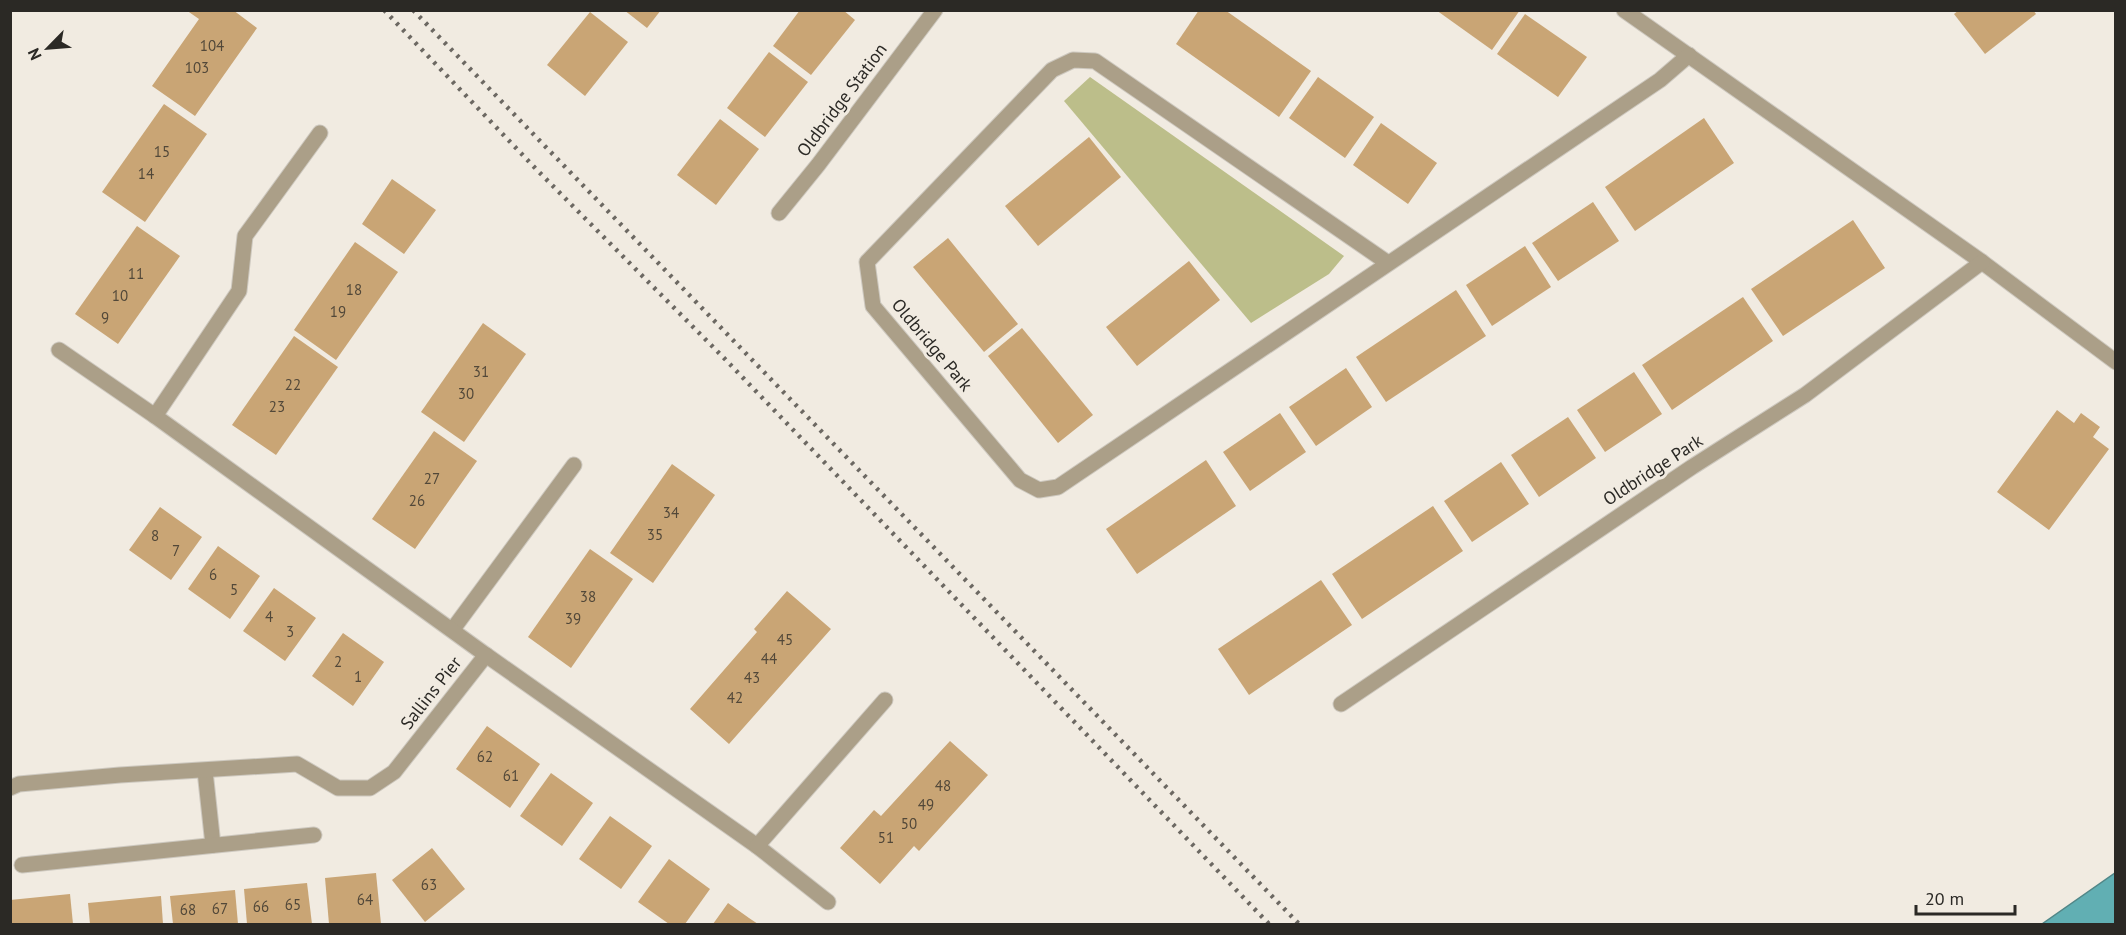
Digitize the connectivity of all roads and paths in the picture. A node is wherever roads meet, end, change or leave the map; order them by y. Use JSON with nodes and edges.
{"nodes":[{"id":1,"x":934,"y":10,"type":"edge"},
{"id":2,"x":1624,"y":10,"type":"edge"},
{"id":3,"x":1689,"y":55,"type":"junction"},
{"id":4,"x":320,"y":133,"type":"dead end"},
{"id":5,"x":779,"y":213,"type":"dead end"},
{"id":6,"x":1982,"y":262,"type":"junction"},
{"id":7,"x":1388,"y":263,"type":"junction"},
{"id":8,"x":59,"y":350,"type":"dead end"},
{"id":9,"x":2115,"y":362,"type":"edge"},
{"id":10,"x":155,"y":416,"type":"junction"},
{"id":11,"x":573,"y":465,"type":"dead end"},
{"id":12,"x":453,"y":629,"type":"junction"},
{"id":13,"x":486,"y":655,"type":"junction"},
{"id":14,"x":885,"y":700,"type":"dead end"},
{"id":15,"x":1341,"y":704,"type":"dead end"},
{"id":16,"x":205,"y":771,"type":"junction"},
{"id":17,"x":10,"y":788,"type":"edge"},
{"id":18,"x":314,"y":835,"type":"dead end"},
{"id":19,"x":213,"y":845,"type":"junction"},
{"id":20,"x":757,"y":846,"type":"junction"},
{"id":21,"x":22,"y":865,"type":"dead end"},
{"id":22,"x":828,"y":902,"type":"dead end"}],
"edges":[{"from":1,"to":5,"type":"street","name":"Oldbridge Station"},
{"from":2,"to":3,"type":"street"},
{"from":3,"to":6,"type":"street"},
{"from":3,"to":7,"type":"street","name":"Oldbridge Park"},
{"from":4,"to":10,"type":"street"},
{"from":6,"to":9,"type":"street"},
{"from":6,"to":15,"type":"street","name":"Oldbridge Park"},
{"from":7,"to":7,"type":"street","name":"Oldbridge Park"},
{"from":8,"to":10,"type":"street","name":"Sallins Pier"},
{"from":10,"to":12,"type":"street","name":"Sallins Pier"},
{"from":11,"to":12,"type":"street"},
{"from":12,"to":13,"type":"street","name":"Sallins Pier"},
{"from":13,"to":16,"type":"street","name":"Sallins Pier"},
{"from":13,"to":20,"type":"street"},
{"from":14,"to":20,"type":"street"},
{"from":16,"to":17,"type":"street","name":"Sallins Pier"},
{"from":16,"to":19,"type":"street"},
{"from":18,"to":19,"type":"street"},
{"from":19,"to":21,"type":"street"},
{"from":20,"to":22,"type":"street"}]}
